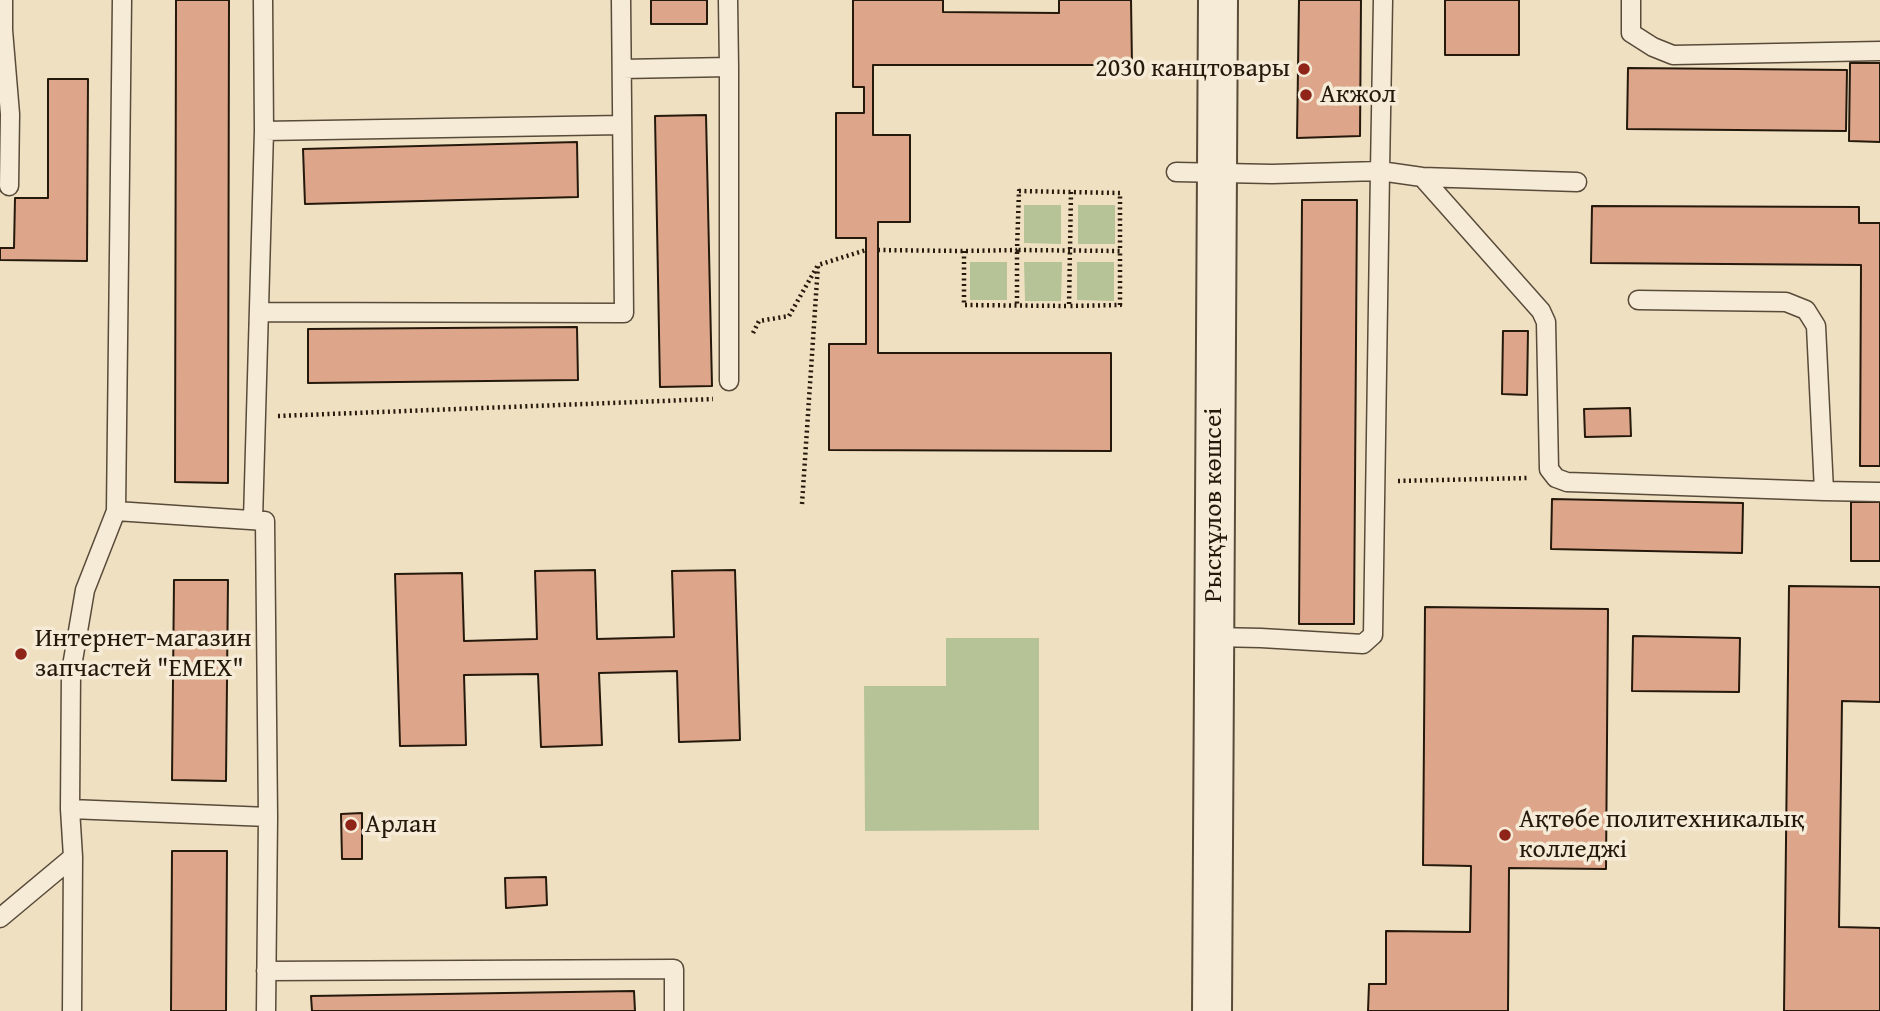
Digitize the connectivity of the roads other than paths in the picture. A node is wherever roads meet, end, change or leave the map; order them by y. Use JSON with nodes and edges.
{"nodes":[{"id":1,"x":3,"y":0,"type":"edge"},
{"id":2,"x":122,"y":0,"type":"edge"},
{"id":3,"x":263,"y":0,"type":"edge"},
{"id":4,"x":621,"y":0,"type":"edge"},
{"id":5,"x":728,"y":0,"type":"edge"},
{"id":6,"x":1218,"y":0,"type":"edge"},
{"id":7,"x":1383,"y":0,"type":"edge"},
{"id":8,"x":1632,"y":0,"type":"edge"},
{"id":9,"x":1880,"y":51,"type":"edge"},
{"id":10,"x":729,"y":67,"type":"junction"},
{"id":11,"x":622,"y":69,"type":"junction"},
{"id":12,"x":622,"y":125,"type":"junction"},
{"id":13,"x":264,"y":131,"type":"junction"},
{"id":14,"x":1176,"y":172,"type":"dead end"},
{"id":15,"x":1216,"y":172,"type":"junction"},
{"id":16,"x":1380,"y":172,"type":"junction"},
{"id":17,"x":1422,"y":177,"type":"junction"},
{"id":18,"x":1577,"y":182,"type":"dead end"},
{"id":19,"x":9,"y":186,"type":"dead end"},
{"id":20,"x":1638,"y":300,"type":"dead end"},
{"id":21,"x":259,"y":312,"type":"junction"},
{"id":22,"x":729,"y":381,"type":"road end"},
{"id":23,"x":1824,"y":491,"type":"junction"},
{"id":24,"x":1880,"y":492,"type":"edge"},
{"id":25,"x":116,"y":511,"type":"junction"},
{"id":26,"x":253,"y":520,"type":"junction"},
{"id":27,"x":1213,"y":637,"type":"junction"},
{"id":28,"x":70,"y":809,"type":"junction"},
{"id":29,"x":268,"y":817,"type":"junction"},
{"id":30,"x":73,"y":857,"type":"junction"},
{"id":31,"x":0,"y":918,"type":"edge"},
{"id":32,"x":266,"y":971,"type":"junction"},
{"id":33,"x":72,"y":1011,"type":"edge"},
{"id":34,"x":266,"y":1011,"type":"edge"},
{"id":35,"x":674,"y":1011,"type":"edge"},
{"id":36,"x":1212,"y":1011,"type":"edge"}],
"edges":[{"from":1,"to":19,"type":"lane"},
{"from":2,"to":25,"type":"lane"},
{"from":3,"to":13,"type":"lane"},
{"from":4,"to":11,"type":"lane"},
{"from":5,"to":10,"type":"lane"},
{"from":6,"to":15,"type":"street","name":"Рысқұлов көшсеі"},
{"from":7,"to":16,"type":"lane"},
{"from":8,"to":9,"type":"lane"},
{"from":10,"to":11,"type":"lane"},
{"from":10,"to":22,"type":"lane"},
{"from":11,"to":12,"type":"lane"},
{"from":12,"to":13,"type":"lane"},
{"from":12,"to":21,"type":"lane"},
{"from":13,"to":21,"type":"lane"},
{"from":14,"to":15,"type":"lane"},
{"from":15,"to":16,"type":"lane"},
{"from":15,"to":27,"type":"street","name":"Рысқұлов көшсеі"},
{"from":16,"to":17,"type":"lane"},
{"from":16,"to":27,"type":"lane"},
{"from":17,"to":18,"type":"lane"},
{"from":17,"to":23,"type":"lane"},
{"from":20,"to":23,"type":"lane"},
{"from":21,"to":26,"type":"lane"},
{"from":23,"to":24,"type":"lane"},
{"from":25,"to":26,"type":"lane"},
{"from":25,"to":28,"type":"lane"},
{"from":26,"to":29,"type":"lane"},
{"from":27,"to":36,"type":"street","name":"Рысқұлов көшсеі"},
{"from":28,"to":29,"type":"lane"},
{"from":28,"to":30,"type":"lane"},
{"from":29,"to":32,"type":"lane"},
{"from":30,"to":31,"type":"lane"},
{"from":30,"to":33,"type":"lane"},
{"from":32,"to":34,"type":"lane"},
{"from":32,"to":35,"type":"lane"}]}
